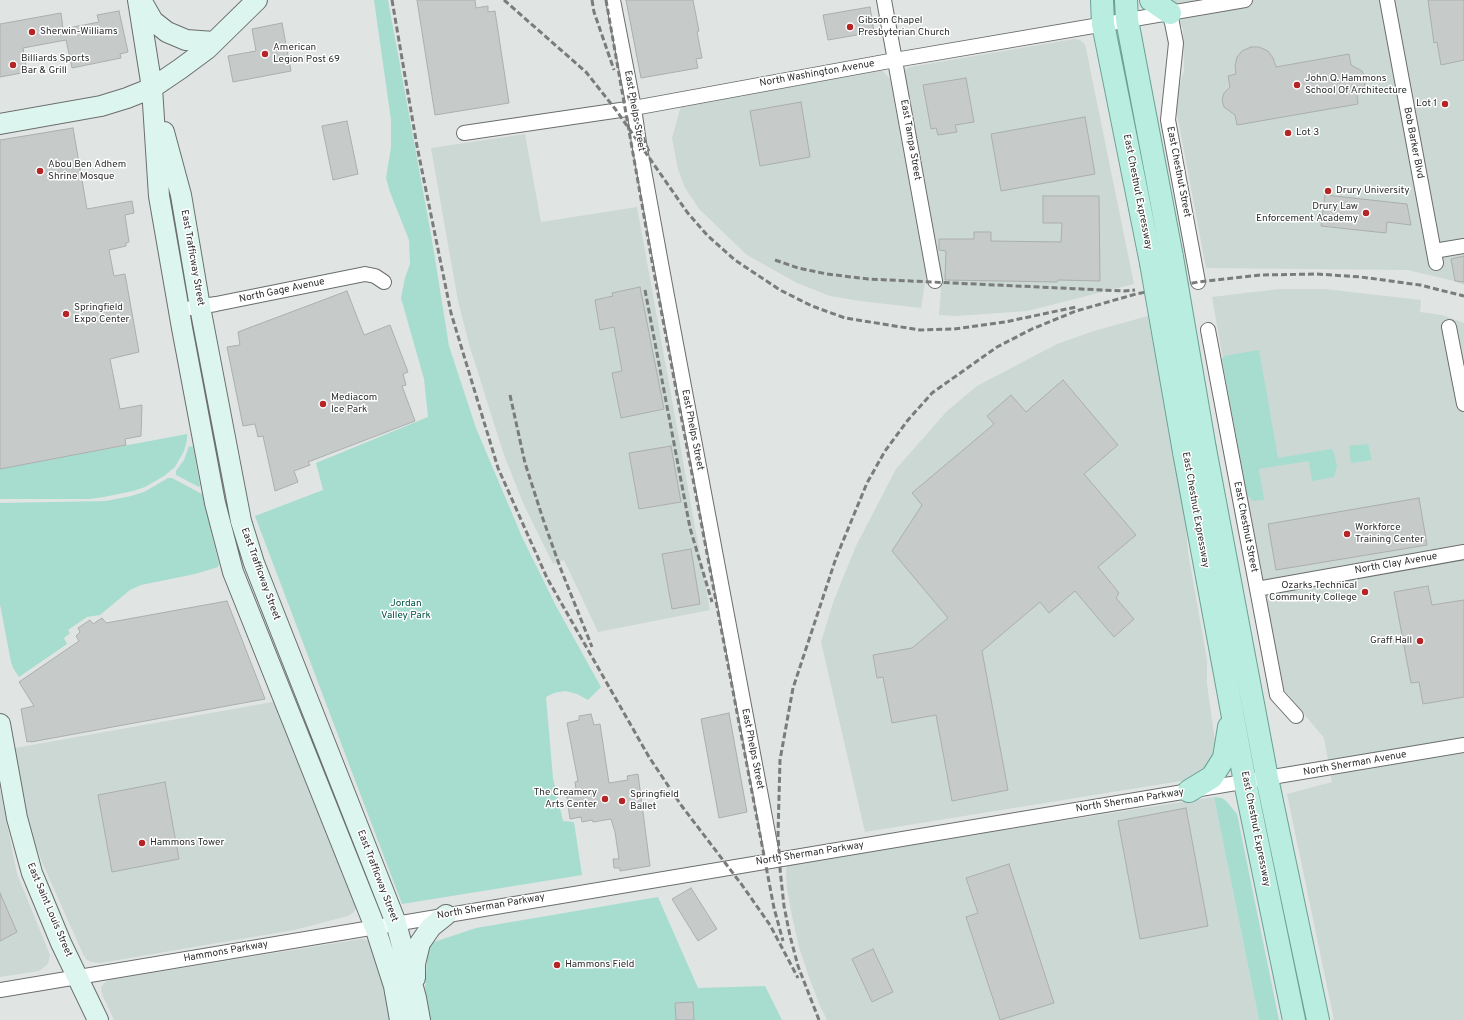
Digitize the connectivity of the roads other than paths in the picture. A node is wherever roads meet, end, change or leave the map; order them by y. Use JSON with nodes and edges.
{"nodes":[{"id":1,"x":140,"y":0,"type":"edge"},
{"id":2,"x":613,"y":0,"type":"edge"},
{"id":3,"x":884,"y":0,"type":"edge"},
{"id":4,"x":1102,"y":0,"type":"edge"},
{"id":5,"x":1151,"y":0,"type":"edge"},
{"id":6,"x":1245,"y":0,"type":"edge"},
{"id":7,"x":1386,"y":0,"type":"edge"},
{"id":8,"x":253,"y":4,"type":"edge"},
{"id":9,"x":1127,"y":10,"type":"edge"},
{"id":10,"x":1170,"y":13,"type":"junction"},
{"id":11,"x":1103,"y":24,"type":"junction"},
{"id":12,"x":214,"y":42,"type":"junction"},
{"id":13,"x":895,"y":60,"type":"junction"},
{"id":14,"x":152,"y":88,"type":"junction"},
{"id":15,"x":634,"y":108,"type":"junction"},
{"id":16,"x":0,"y":124,"type":"edge"},
{"id":17,"x":464,"y":133,"type":"dead end"},
{"id":18,"x":1464,"y":246,"type":"edge"},
{"id":19,"x":935,"y":281,"type":"dead end"},
{"id":20,"x":384,"y":282,"type":"dead end"},
{"id":21,"x":1198,"y":282,"type":"dead end"},
{"id":22,"x":200,"y":307,"type":"junction"},
{"id":23,"x":179,"y":310,"type":"junction"},
{"id":24,"x":1449,"y":327,"type":"dead end"},
{"id":25,"x":1208,"y":330,"type":"dead end"},
{"id":26,"x":1464,"y":404,"type":"edge"},
{"id":27,"x":1195,"y":451,"type":"junction"},
{"id":28,"x":1464,"y":552,"type":"edge"},
{"id":29,"x":1257,"y":590,"type":"junction"},
{"id":30,"x":1232,"y":710,"type":"junction"},
{"id":31,"x":1296,"y":716,"type":"dead end"},
{"id":32,"x":0,"y":724,"type":"edge"},
{"id":33,"x":1464,"y":745,"type":"edge"},
{"id":34,"x":1267,"y":778,"type":"junction"},
{"id":35,"x":1245,"y":782,"type":"junction"},
{"id":36,"x":1189,"y":792,"type":"junction"},
{"id":37,"x":773,"y":860,"type":"junction"},
{"id":38,"x":446,"y":915,"type":"junction"},
{"id":39,"x":396,"y":923,"type":"junction"},
{"id":40,"x":375,"y":927,"type":"junction"},
{"id":41,"x":77,"y":977,"type":"junction"},
{"id":42,"x":0,"y":990,"type":"edge"},
{"id":43,"x":416,"y":998,"type":"junction"},
{"id":44,"x":98,"y":1020,"type":"edge"},
{"id":45,"x":400,"y":1020,"type":"edge"},
{"id":46,"x":420,"y":1020,"type":"edge"},
{"id":47,"x":1294,"y":1020,"type":"edge"},
{"id":48,"x":1318,"y":1020,"type":"edge"}],
"edges":[{"from":1,"to":12,"type":"main road"},
{"from":1,"to":14,"type":"main road","name":"East Trafficway Street"},
{"from":2,"to":15,"type":"street","name":"East Phelps Street"},
{"from":3,"to":13,"type":"street","name":"East Tampa Street"},
{"from":4,"to":11,"type":"main road","name":"East Chestnut Expressway"},
{"from":5,"to":10,"type":"main road"},
{"from":6,"to":10,"type":"street","name":"North Washington Avenue"},
{"from":7,"to":18,"type":"street","name":"Bob Barker Blvd"},
{"from":8,"to":12,"type":"main road"},
{"from":9,"to":10,"type":"street","name":"North Washington Avenue"},
{"from":9,"to":11,"type":"street","name":"North Washington Avenue"},
{"from":9,"to":27,"type":"main road","name":"East Chestnut Expressway","bridge":true},
{"from":10,"to":21,"type":"street","name":"East Chestnut Street"},
{"from":11,"to":13,"type":"street","name":"North Washington Avenue"},
{"from":11,"to":27,"type":"main road","name":"East Chestnut Expressway","bridge":true},
{"from":12,"to":14,"type":"main road"},
{"from":13,"to":15,"type":"street","name":"North Washington Avenue"},
{"from":13,"to":19,"type":"street","name":"East Tampa Street"},
{"from":14,"to":16,"type":"main road"},
{"from":14,"to":22,"type":"main road","name":"East Trafficway Street"},
{"from":14,"to":23,"type":"main road","name":"East Trafficway Street"},
{"from":15,"to":17,"type":"street","name":"North Washington Avenue"},
{"from":15,"to":37,"type":"street","name":"East Phelps Street"},
{"from":20,"to":22,"type":"street","name":"North Gage Avenue"},
{"from":22,"to":23,"type":"street","name":"North Gage Avenue"},
{"from":22,"to":39,"type":"main road","name":"East Trafficway Street"},
{"from":23,"to":40,"type":"main road","name":"East Trafficway Street"},
{"from":24,"to":26,"type":"street"},
{"from":25,"to":29,"type":"street","name":"East Chestnut Street"},
{"from":27,"to":30,"type":"main road","name":"East Chestnut Expressway"},
{"from":27,"to":34,"type":"main road","name":"East Chestnut Expressway"},
{"from":28,"to":29,"type":"street","name":"North Clay Avenue"},
{"from":29,"to":31,"type":"street","name":"East Chestnut Street"},
{"from":30,"to":35,"type":"main road","name":"East Chestnut Expressway"},
{"from":30,"to":36,"type":"main road"},
{"from":32,"to":41,"type":"main road","name":"East Saint Louis Street"},
{"from":33,"to":34,"type":"street","name":"North Sherman Avenue"},
{"from":34,"to":35,"type":"street","name":"North Sherman Avenue"},
{"from":34,"to":48,"type":"main road","name":"East Chestnut Expressway"},
{"from":35,"to":36,"type":"street","name":"North Sherman Parkway"},
{"from":35,"to":47,"type":"main road","name":"East Chestnut Expressway"},
{"from":36,"to":37,"type":"street","name":"North Sherman Parkway"},
{"from":37,"to":38,"type":"street","name":"North Sherman Parkway"},
{"from":38,"to":39,"type":"street","name":"North Sherman Parkway"},
{"from":38,"to":43,"type":"main road"},
{"from":39,"to":40,"type":"street","name":"North Sherman Parkway"},
{"from":39,"to":43,"type":"main road","name":"East Trafficway Street"},
{"from":40,"to":41,"type":"street","name":"Hammons Parkway"},
{"from":40,"to":45,"type":"main road","name":"East Trafficway Street"},
{"from":41,"to":42,"type":"street","name":"Hammons Parkway"},
{"from":41,"to":44,"type":"main road","name":"East Saint Louis Street"},
{"from":43,"to":46,"type":"main road","name":"East Trafficway Street"}]}
